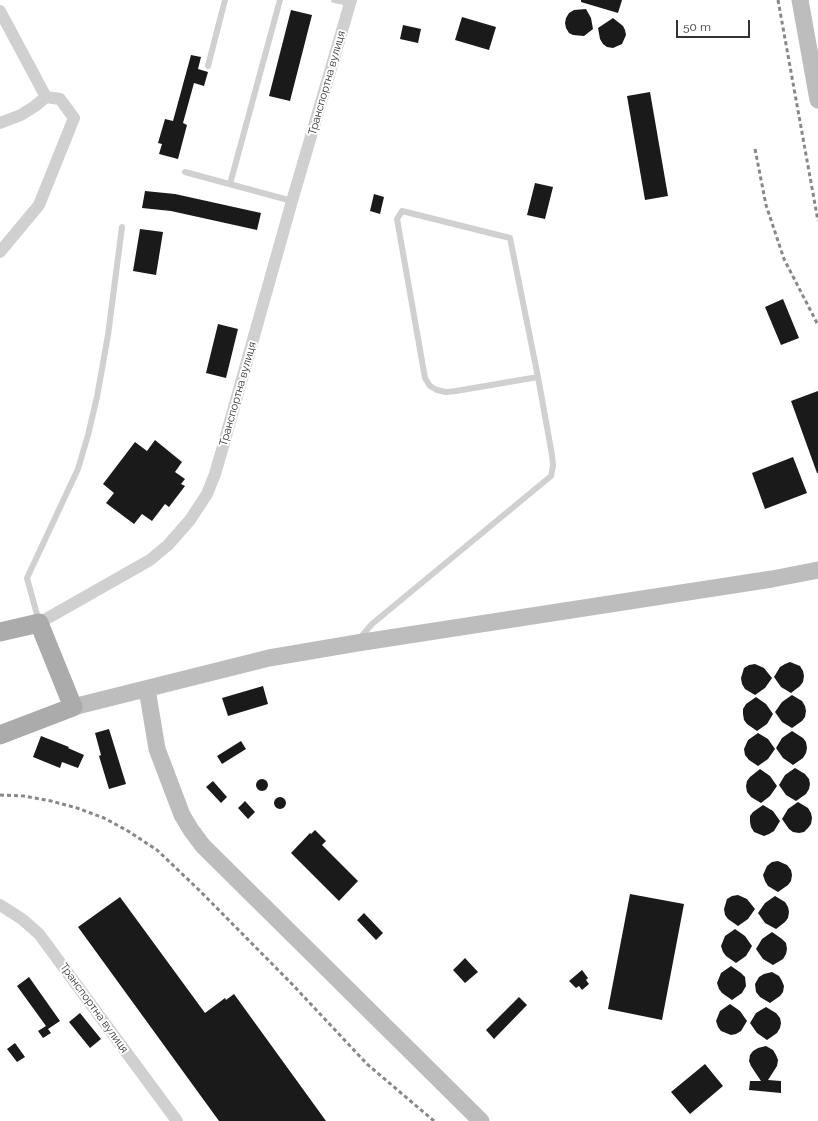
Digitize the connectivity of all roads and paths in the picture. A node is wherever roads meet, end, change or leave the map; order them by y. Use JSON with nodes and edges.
{"nodes":[{"id":1,"x":225,"y":0,"type":"edge"},
{"id":2,"x":280,"y":0,"type":"edge"},
{"id":3,"x":334,"y":0,"type":"edge"},
{"id":4,"x":800,"y":0,"type":"edge"},
{"id":5,"x":351,"y":2,"type":"edge"},
{"id":6,"x":0,"y":12,"type":"edge"},
{"id":7,"x":208,"y":66,"type":"dead end"},
{"id":8,"x":46,"y":97,"type":"junction"},
{"id":9,"x":818,"y":100,"type":"edge"},
{"id":10,"x":0,"y":123,"type":"edge"},
{"id":11,"x":185,"y":172,"type":"dead end"},
{"id":12,"x":230,"y":184,"type":"junction"},
{"id":13,"x":292,"y":201,"type":"junction"},
{"id":14,"x":122,"y":227,"type":"dead end"},
{"id":15,"x":0,"y":252,"type":"edge"},
{"id":16,"x":538,"y":377,"type":"junction"},
{"id":17,"x":818,"y":570,"type":"edge"},
{"id":18,"x":39,"y":623,"type":"junction"},
{"id":19,"x":0,"y":632,"type":"edge"},
{"id":20,"x":357,"y":643,"type":"junction"},
{"id":21,"x":147,"y":689,"type":"junction"},
{"id":22,"x":73,"y":707,"type":"junction"},
{"id":23,"x":0,"y":735,"type":"edge"},
{"id":24,"x":0,"y":905,"type":"edge"},
{"id":25,"x":177,"y":1121,"type":"edge"},
{"id":26,"x":481,"y":1121,"type":"edge"}],
"edges":[{"from":1,"to":7,"type":"lane"},
{"from":2,"to":12,"type":"lane"},
{"from":3,"to":5,"type":"lane"},
{"from":4,"to":9,"type":"street"},
{"from":5,"to":13,"type":"street","name":"Транспортна вулиця"},
{"from":6,"to":8,"type":"street"},
{"from":8,"to":10,"type":"street"},
{"from":8,"to":15,"type":"street"},
{"from":11,"to":12,"type":"lane"},
{"from":12,"to":13,"type":"lane"},
{"from":13,"to":18,"type":"street","name":"Транспортна вулиця"},
{"from":14,"to":18,"type":"lane"},
{"from":16,"to":16,"type":"lane"},
{"from":16,"to":20,"type":"lane"},
{"from":17,"to":20,"type":"street"},
{"from":18,"to":19,"type":"main road"},
{"from":18,"to":22,"type":"main road"},
{"from":20,"to":21,"type":"street"},
{"from":21,"to":22,"type":"street"},
{"from":21,"to":26,"type":"street"},
{"from":22,"to":23,"type":"main road"},
{"from":24,"to":25,"type":"street","name":"Транспортна вулиця"}]}
